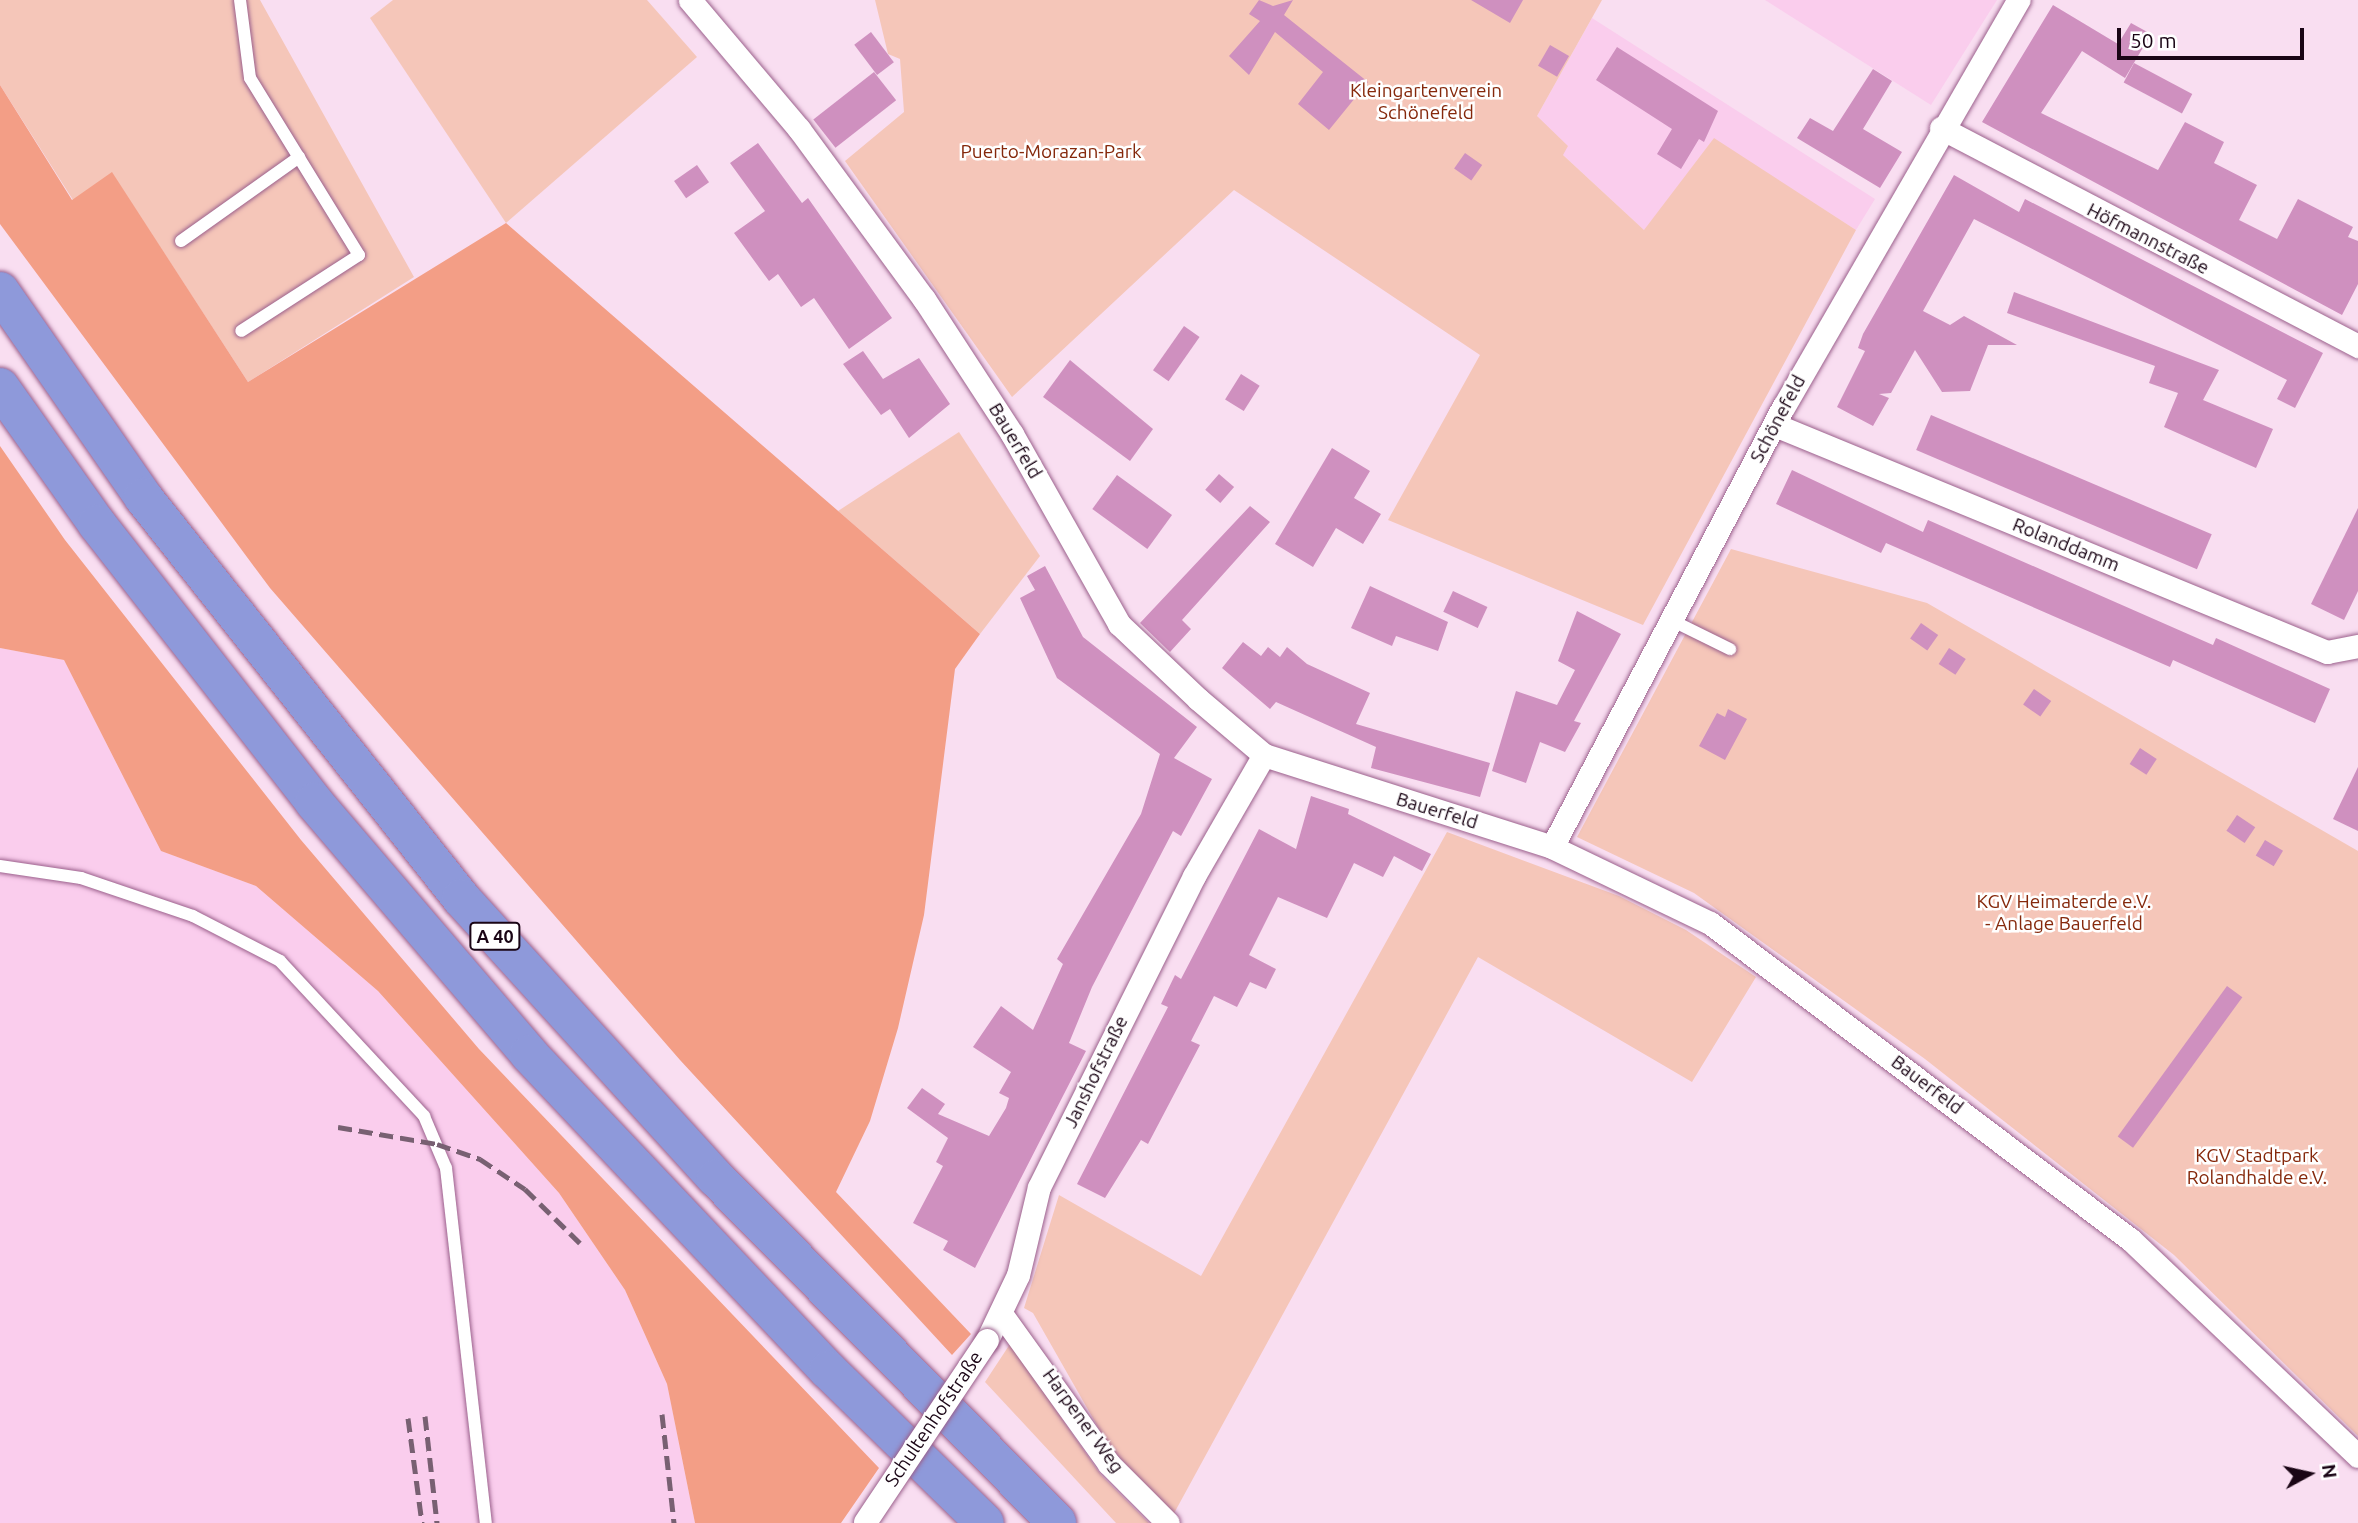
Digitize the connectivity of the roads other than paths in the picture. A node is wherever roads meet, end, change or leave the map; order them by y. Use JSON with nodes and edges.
{"nodes":[{"id":1,"x":240,"y":0,"type":"edge"},
{"id":2,"x":690,"y":0,"type":"edge"},
{"id":3,"x":2018,"y":0,"type":"edge"},
{"id":4,"x":1941,"y":128,"type":"junction"},
{"id":5,"x":299,"y":157,"type":"junction"},
{"id":6,"x":181,"y":241,"type":"dead end"},
{"id":7,"x":0,"y":291,"type":"edge"},
{"id":8,"x":241,"y":331,"type":"dead end"},
{"id":9,"x":2358,"y":346,"type":"edge"},
{"id":10,"x":0,"y":387,"type":"edge"},
{"id":11,"x":1775,"y":425,"type":"junction"},
{"id":12,"x":1671,"y":620,"type":"junction"},
{"id":13,"x":2358,"y":646,"type":"edge"},
{"id":14,"x":1730,"y":649,"type":"dead end"},
{"id":15,"x":1264,"y":755,"type":"junction"},
{"id":16,"x":1552,"y":847,"type":"junction"},
{"id":17,"x":0,"y":866,"type":"edge"},
{"id":18,"x":1002,"y":1315,"type":"junction"},
{"id":19,"x":2358,"y":1456,"type":"edge"},
{"id":20,"x":486,"y":1523,"type":"edge"},
{"id":21,"x":865,"y":1523,"type":"edge"},
{"id":22,"x":985,"y":1523,"type":"edge"},
{"id":23,"x":1057,"y":1523,"type":"edge"},
{"id":24,"x":1168,"y":1523,"type":"edge"}],
"edges":[{"from":1,"to":5,"type":"lane"},
{"from":2,"to":15,"type":"street","name":"Bauerfeld"},
{"from":3,"to":4,"type":"street","name":"Schönefeld"},
{"from":4,"to":9,"type":"street","name":"Höfmannstraße"},
{"from":4,"to":11,"type":"street","name":"Schönefeld"},
{"from":5,"to":6,"type":"lane"},
{"from":5,"to":8,"type":"lane"},
{"from":7,"to":23,"type":"highway","number":"A 40"},
{"from":10,"to":22,"type":"highway","number":"A 40"},
{"from":11,"to":12,"type":"street","name":"Schönefeld"},
{"from":11,"to":13,"type":"street","name":"Rolanddamm"},
{"from":12,"to":14,"type":"lane"},
{"from":12,"to":16,"type":"street","name":"Schönefeld"},
{"from":15,"to":16,"type":"street","name":"Bauerfeld"},
{"from":15,"to":18,"type":"street","name":"Janshofstraße"},
{"from":16,"to":19,"type":"street","name":"Bauerfeld"},
{"from":17,"to":20,"type":"lane"},
{"from":18,"to":21,"type":"street","name":"Schultenhofstraße","bridge":true},
{"from":18,"to":24,"type":"street","name":"Harpener Weg"}]}
